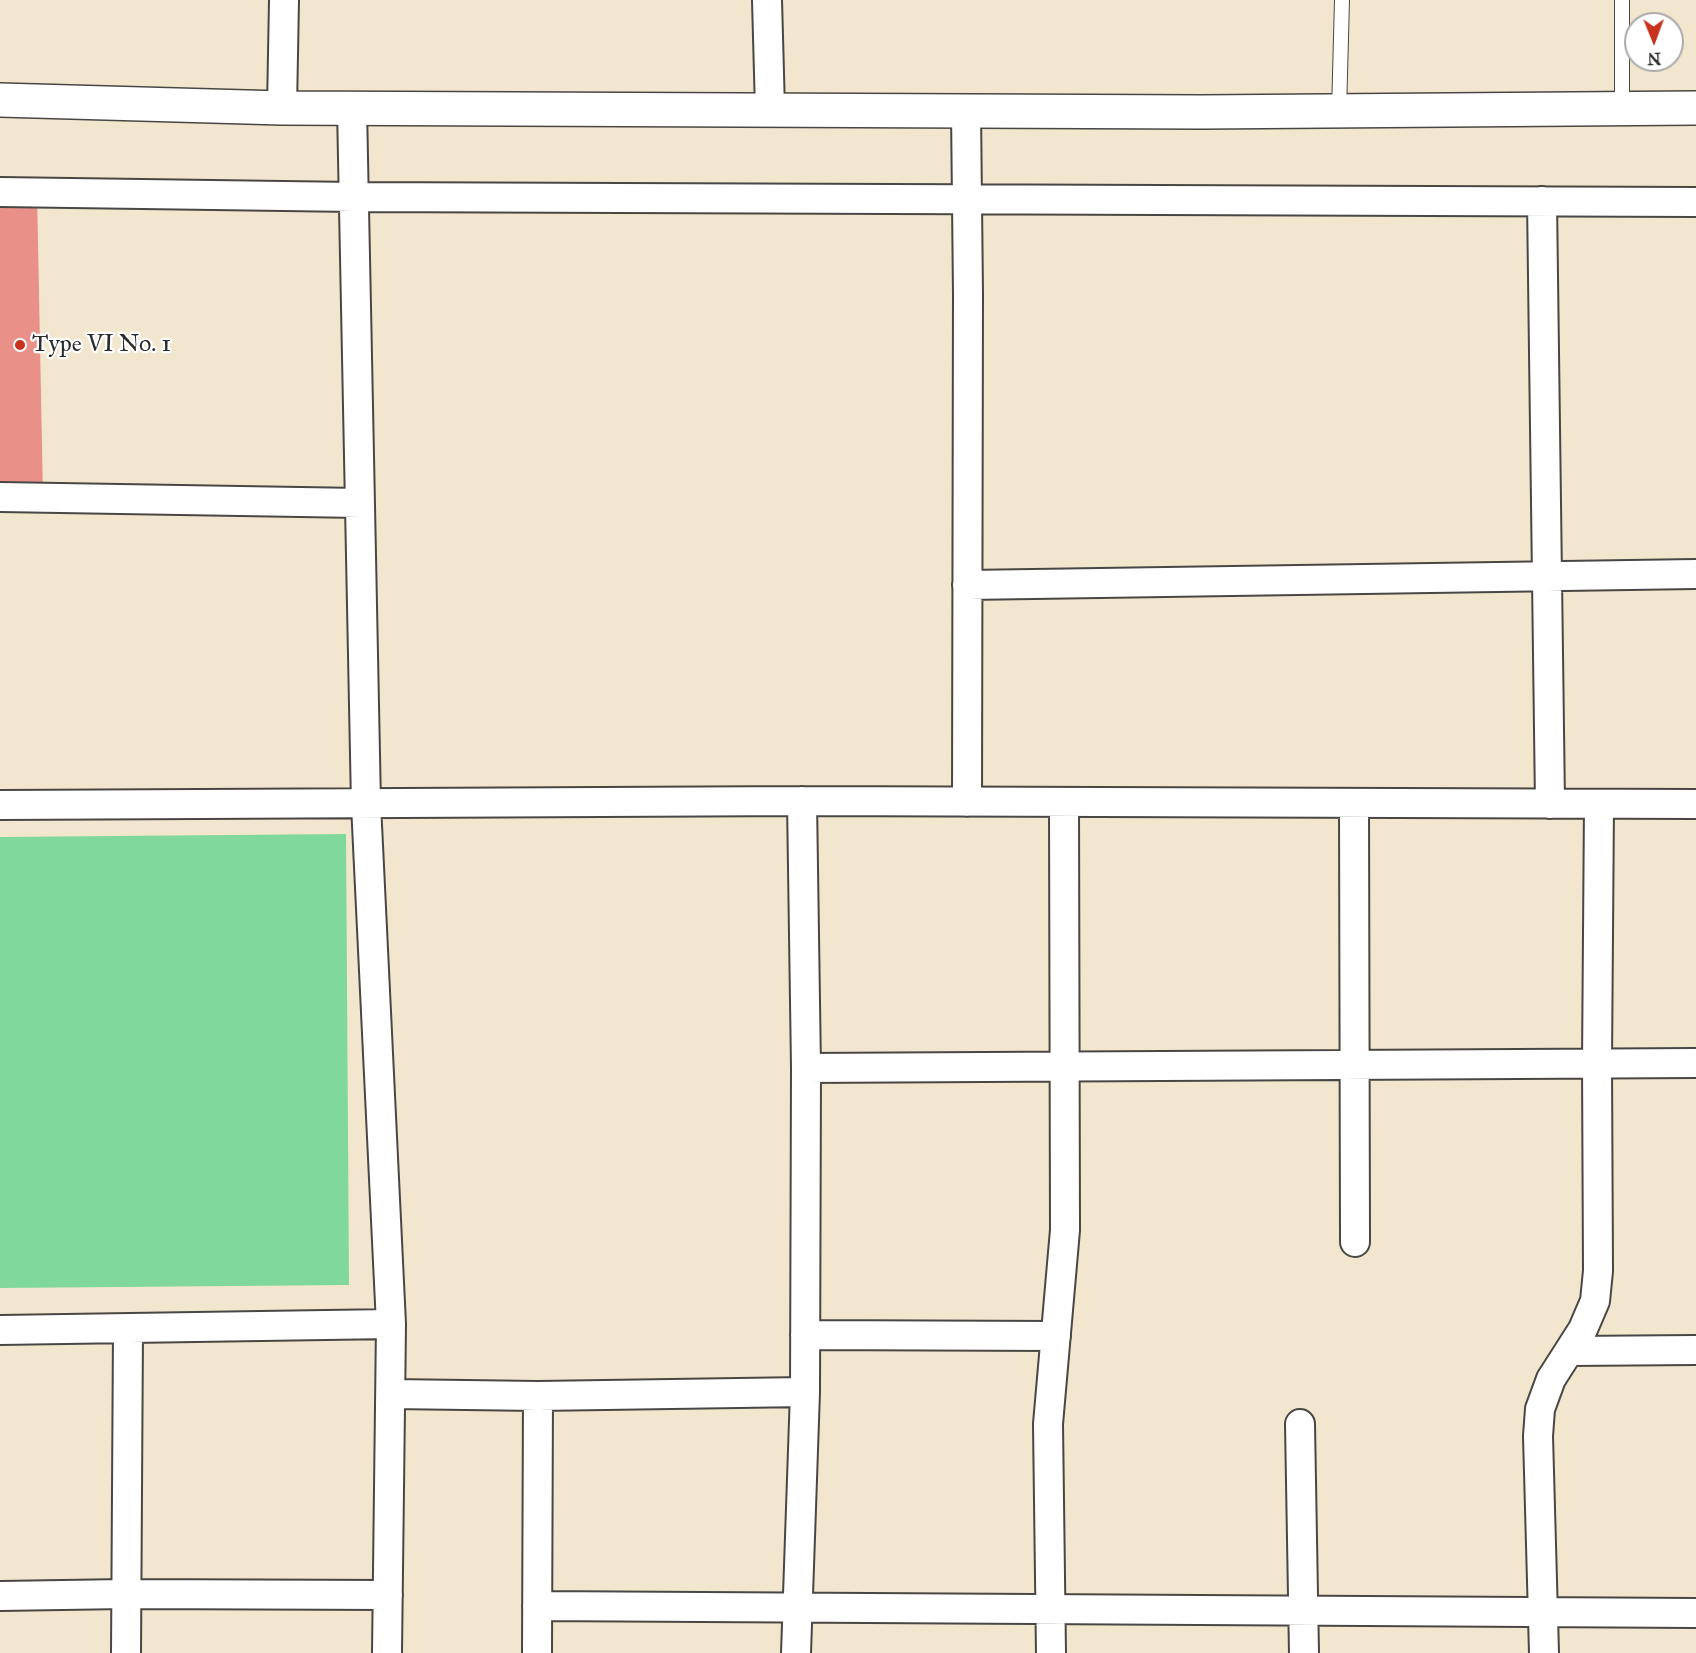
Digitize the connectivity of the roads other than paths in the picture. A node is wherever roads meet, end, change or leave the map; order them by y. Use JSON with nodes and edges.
{"nodes":[{"id":1,"x":284,"y":0,"type":"edge"},
{"id":2,"x":767,"y":0,"type":"edge"},
{"id":3,"x":1342,"y":0,"type":"edge"},
{"id":4,"x":1622,"y":0,"type":"edge"},
{"id":5,"x":0,"y":100,"type":"edge"},
{"id":6,"x":282,"y":108,"type":"junction"},
{"id":7,"x":352,"y":108,"type":"junction"},
{"id":8,"x":1696,"y":108,"type":"edge"},
{"id":9,"x":1622,"y":109,"type":"junction"},
{"id":10,"x":770,"y":110,"type":"junction"},
{"id":11,"x":966,"y":111,"type":"junction"},
{"id":12,"x":1339,"y":112,"type":"junction"},
{"id":13,"x":0,"y":192,"type":"edge"},
{"id":14,"x":354,"y":197,"type":"junction"},
{"id":15,"x":966,"y":199,"type":"junction"},
{"id":16,"x":1542,"y":201,"type":"junction"},
{"id":17,"x":1696,"y":202,"type":"edge"},
{"id":18,"x":0,"y":497,"type":"edge"},
{"id":19,"x":360,"y":503,"type":"junction"},
{"id":20,"x":1696,"y":574,"type":"edge"},
{"id":21,"x":1547,"y":576,"type":"junction"},
{"id":22,"x":966,"y":585,"type":"junction"},
{"id":23,"x":802,"y":801,"type":"junction"},
{"id":24,"x":967,"y":802,"type":"junction"},
{"id":25,"x":1064,"y":803,"type":"junction"},
{"id":26,"x":1354,"y":803,"type":"junction"},
{"id":27,"x":366,"y":804,"type":"junction"},
{"id":28,"x":1550,"y":804,"type":"junction"},
{"id":29,"x":1599,"y":804,"type":"junction"},
{"id":30,"x":1696,"y":804,"type":"edge"},
{"id":31,"x":0,"y":805,"type":"edge"},
{"id":32,"x":1696,"y":1063,"type":"edge"},
{"id":33,"x":1355,"y":1064,"type":"junction"},
{"id":34,"x":1597,"y":1064,"type":"junction"},
{"id":35,"x":1065,"y":1065,"type":"junction"},
{"id":36,"x":806,"y":1068,"type":"junction"},
{"id":37,"x":1355,"y":1242,"type":"dead end"},
{"id":38,"x":391,"y":1324,"type":"junction"},
{"id":39,"x":0,"y":1330,"type":"edge"},
{"id":40,"x":128,"y":1330,"type":"junction"},
{"id":41,"x":805,"y":1335,"type":"junction"},
{"id":42,"x":1056,"y":1336,"type":"junction"},
{"id":43,"x":1696,"y":1350,"type":"edge"},
{"id":44,"x":1569,"y":1351,"type":"junction"},
{"id":45,"x":805,"y":1392,"type":"junction"},
{"id":46,"x":392,"y":1394,"type":"junction"},
{"id":47,"x":538,"y":1396,"type":"junction"},
{"id":48,"x":1300,"y":1424,"type":"dead end"},
{"id":49,"x":125,"y":1594,"type":"junction"},
{"id":50,"x":388,"y":1594,"type":"junction"},
{"id":51,"x":0,"y":1596,"type":"edge"},
{"id":52,"x":537,"y":1606,"type":"junction"},
{"id":53,"x":797,"y":1609,"type":"junction"},
{"id":54,"x":1050,"y":1610,"type":"junction"},
{"id":55,"x":1303,"y":1611,"type":"junction"},
{"id":56,"x":1543,"y":1612,"type":"junction"},
{"id":57,"x":1696,"y":1613,"type":"edge"},
{"id":58,"x":126,"y":1653,"type":"edge"},
{"id":59,"x":387,"y":1653,"type":"edge"},
{"id":60,"x":537,"y":1653,"type":"edge"},
{"id":61,"x":796,"y":1653,"type":"edge"},
{"id":62,"x":1051,"y":1653,"type":"edge"},
{"id":63,"x":1304,"y":1653,"type":"edge"},
{"id":64,"x":1544,"y":1653,"type":"edge"}],
"edges":[{"from":1,"to":6,"type":"street"},
{"from":2,"to":10,"type":"street"},
{"from":3,"to":12,"type":"lane"},
{"from":4,"to":9,"type":"lane"},
{"from":5,"to":6,"type":"street"},
{"from":6,"to":7,"type":"street"},
{"from":7,"to":10,"type":"street"},
{"from":7,"to":14,"type":"street"},
{"from":8,"to":9,"type":"street"},
{"from":9,"to":12,"type":"street"},
{"from":10,"to":11,"type":"street"},
{"from":11,"to":12,"type":"street"},
{"from":11,"to":15,"type":"street"},
{"from":13,"to":14,"type":"street"},
{"from":14,"to":15,"type":"street"},
{"from":14,"to":19,"type":"street"},
{"from":15,"to":16,"type":"street"},
{"from":15,"to":22,"type":"street"},
{"from":16,"to":17,"type":"street"},
{"from":16,"to":21,"type":"street"},
{"from":18,"to":19,"type":"street"},
{"from":19,"to":27,"type":"street"},
{"from":20,"to":21,"type":"street"},
{"from":21,"to":22,"type":"street"},
{"from":21,"to":28,"type":"street"},
{"from":22,"to":24,"type":"street"},
{"from":23,"to":24,"type":"street"},
{"from":23,"to":27,"type":"street"},
{"from":23,"to":36,"type":"street"},
{"from":24,"to":25,"type":"street"},
{"from":25,"to":26,"type":"street"},
{"from":25,"to":35,"type":"street"},
{"from":26,"to":28,"type":"street"},
{"from":26,"to":33,"type":"street"},
{"from":27,"to":31,"type":"street"},
{"from":27,"to":38,"type":"street"},
{"from":28,"to":29,"type":"street"},
{"from":29,"to":30,"type":"street"},
{"from":29,"to":34,"type":"street"},
{"from":32,"to":34,"type":"street"},
{"from":33,"to":34,"type":"street"},
{"from":33,"to":35,"type":"street"},
{"from":33,"to":37,"type":"street"},
{"from":34,"to":44,"type":"street"},
{"from":35,"to":36,"type":"street"},
{"from":35,"to":42,"type":"street"},
{"from":36,"to":41,"type":"street"},
{"from":38,"to":40,"type":"street"},
{"from":38,"to":46,"type":"street"},
{"from":39,"to":40,"type":"street"},
{"from":40,"to":49,"type":"street"},
{"from":41,"to":42,"type":"street"},
{"from":41,"to":45,"type":"street"},
{"from":42,"to":54,"type":"street"},
{"from":43,"to":44,"type":"street"},
{"from":44,"to":56,"type":"street"},
{"from":45,"to":47,"type":"street"},
{"from":45,"to":53,"type":"street"},
{"from":46,"to":47,"type":"street"},
{"from":46,"to":50,"type":"street"},
{"from":47,"to":52,"type":"street"},
{"from":48,"to":55,"type":"street"},
{"from":49,"to":50,"type":"street"},
{"from":49,"to":51,"type":"street"},
{"from":49,"to":58,"type":"street"},
{"from":50,"to":59,"type":"street"},
{"from":52,"to":53,"type":"street"},
{"from":52,"to":60,"type":"street"},
{"from":53,"to":54,"type":"street"},
{"from":53,"to":61,"type":"street"},
{"from":54,"to":55,"type":"street"},
{"from":54,"to":62,"type":"street"},
{"from":55,"to":56,"type":"street"},
{"from":55,"to":63,"type":"street"},
{"from":56,"to":57,"type":"street"},
{"from":56,"to":64,"type":"street"}]}
